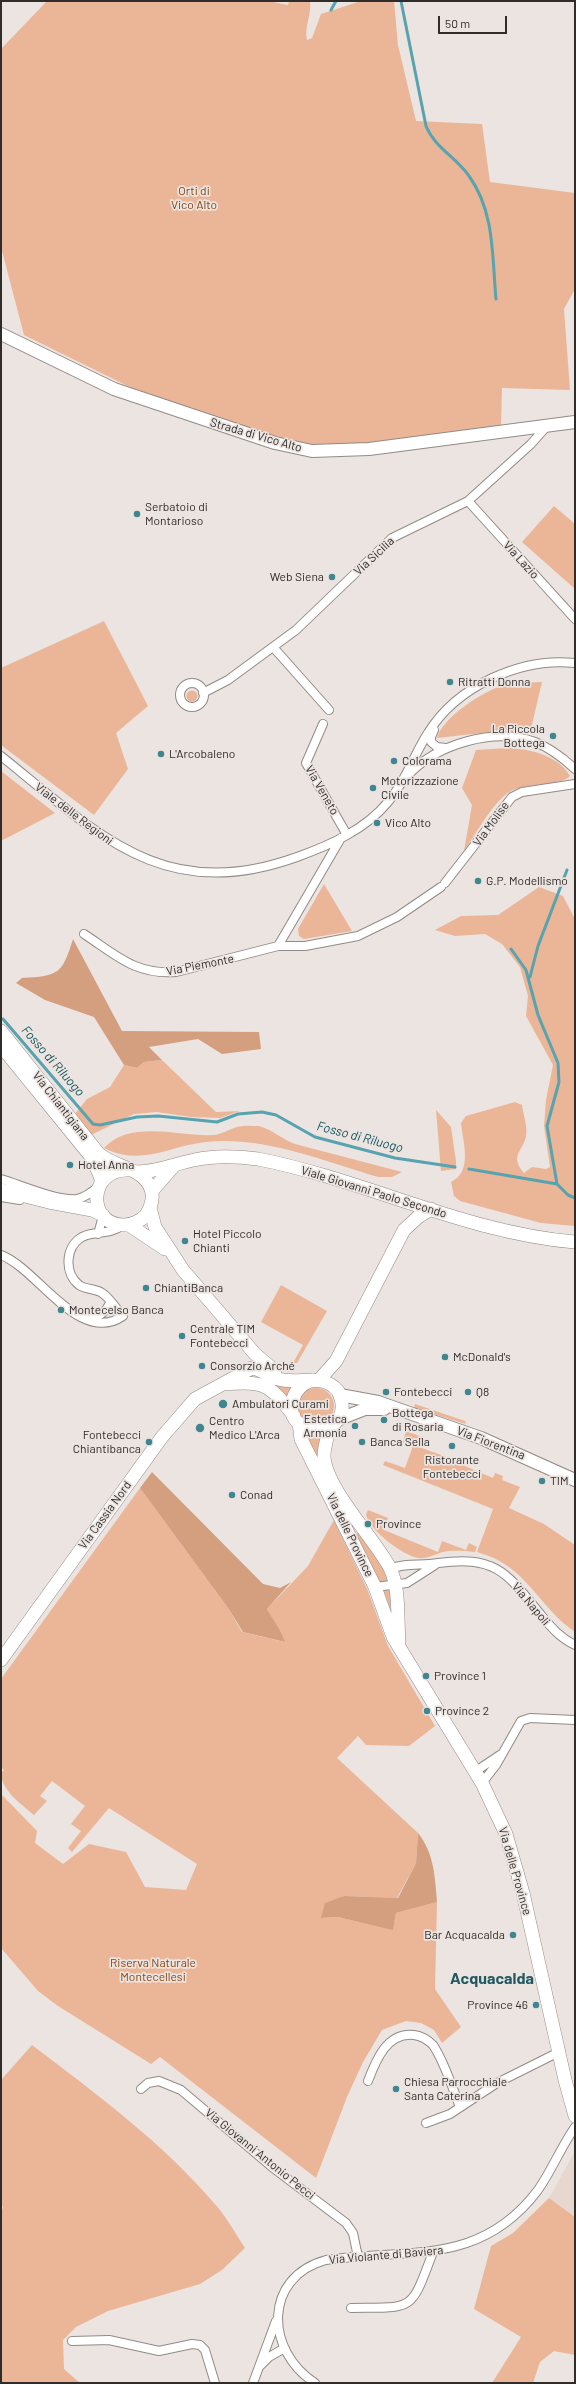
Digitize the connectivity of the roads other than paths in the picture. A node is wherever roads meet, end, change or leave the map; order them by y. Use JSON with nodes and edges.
{"nodes":[{"id":1,"x":1,"y":334,"type":"edge"},
{"id":2,"x":575,"y":422,"type":"edge"},
{"id":3,"x":547,"y":426,"type":"junction"},
{"id":4,"x":468,"y":501,"type":"junction"},
{"id":5,"x":575,"y":619,"type":"edge"},
{"id":6,"x":273,"y":647,"type":"junction"},
{"id":7,"x":574,"y":662,"type":"edge"},
{"id":8,"x":203,"y":693,"type":"dead end"},
{"id":9,"x":454,"y":704,"type":"junction"},
{"id":10,"x":329,"y":710,"type":"dead end"},
{"id":11,"x":323,"y":724,"type":"dead end"},
{"id":12,"x":446,"y":748,"type":"junction"},
{"id":13,"x":1,"y":756,"type":"edge"},
{"id":14,"x":575,"y":769,"type":"edge"},
{"id":15,"x":405,"y":779,"type":"junction"},
{"id":16,"x":575,"y":784,"type":"edge"},
{"id":17,"x":344,"y":837,"type":"junction"},
{"id":18,"x":443,"y":885,"type":"joint"},
{"id":19,"x":84,"y":934,"type":"dead end"},
{"id":20,"x":278,"y":946,"type":"junction"},
{"id":21,"x":1,"y":1031,"type":"edge"},
{"id":22,"x":1,"y":1046,"type":"edge"},
{"id":23,"x":173,"y":1167,"type":"junction"},
{"id":24,"x":133,"y":1171,"type":"junction"},
{"id":25,"x":1,"y":1179,"type":"edge"},
{"id":26,"x":100,"y":1184,"type":"junction"},
{"id":27,"x":1,"y":1190,"type":"edge"},
{"id":28,"x":152,"y":1191,"type":"junction"},
{"id":29,"x":1,"y":1197,"type":"edge"},
{"id":30,"x":31,"y":1198,"type":"junction"},
{"id":31,"x":404,"y":1200,"type":"junction"},
{"id":32,"x":150,"y":1208,"type":"junction"},
{"id":33,"x":431,"y":1209,"type":"junction"},
{"id":34,"x":103,"y":1216,"type":"junction"},
{"id":35,"x":126,"y":1225,"type":"junction"},
{"id":36,"x":404,"y":1230,"type":"junction"},
{"id":37,"x":98,"y":1234,"type":"junction"},
{"id":38,"x":575,"y":1242,"type":"edge"},
{"id":39,"x":1,"y":1255,"type":"edge"},
{"id":40,"x":174,"y":1257,"type":"junction"},
{"id":41,"x":110,"y":1303,"type":"junction"},
{"id":42,"x":85,"y":1318,"type":"junction"},
{"id":43,"x":246,"y":1343,"type":"junction"},
{"id":44,"x":336,"y":1361,"type":"junction"},
{"id":45,"x":250,"y":1368,"type":"junction"},
{"id":46,"x":311,"y":1380,"type":"junction"},
{"id":47,"x":222,"y":1384,"type":"junction"},
{"id":48,"x":263,"y":1384,"type":"junction"},
{"id":49,"x":338,"y":1391,"type":"junction"},
{"id":50,"x":405,"y":1412,"type":"junction"},
{"id":51,"x":297,"y":1420,"type":"junction"},
{"id":52,"x":334,"y":1423,"type":"junction"},
{"id":53,"x":575,"y":1480,"type":"edge"},
{"id":54,"x":439,"y":1563,"type":"junction"},
{"id":55,"x":390,"y":1569,"type":"junction"},
{"id":56,"x":401,"y":1584,"type":"junction"},
{"id":57,"x":375,"y":1587,"type":"junction"},
{"id":58,"x":575,"y":1645,"type":"edge"},
{"id":59,"x":399,"y":1648,"type":"junction"},
{"id":60,"x":1,"y":1660,"type":"edge"},
{"id":61,"x":575,"y":1720,"type":"edge"},
{"id":62,"x":502,"y":1753,"type":"junction"},
{"id":63,"x":479,"y":1777,"type":"junction"},
{"id":64,"x":559,"y":2052,"type":"junction"},
{"id":65,"x":368,"y":2081,"type":"dead end"},
{"id":66,"x":141,"y":2089,"type":"dead end"},
{"id":67,"x":460,"y":2107,"type":"junction"},
{"id":68,"x":575,"y":2116,"type":"edge"},
{"id":69,"x":426,"y":2123,"type":"dead end"},
{"id":70,"x":575,"y":2127,"type":"edge"},
{"id":71,"x":433,"y":2252,"type":"junction"},
{"id":72,"x":358,"y":2257,"type":"junction"},
{"id":73,"x":350,"y":2308,"type":"dead end"},
{"id":74,"x":278,"y":2317,"type":"junction"},
{"id":75,"x":72,"y":2341,"type":"dead end"},
{"id":76,"x":283,"y":2350,"type":"junction"},
{"id":77,"x":258,"y":2368,"type":"junction"},
{"id":78,"x":215,"y":2383,"type":"edge"},
{"id":79,"x":253,"y":2383,"type":"edge"},
{"id":80,"x":314,"y":2383,"type":"edge"}],
"edges":[{"from":1,"to":3,"type":"street","name":"Strada di Vico Alto"},
{"from":2,"to":3,"type":"street","name":"Strada di Vico Alto"},
{"from":3,"to":4,"type":"street","name":"Via Sicilia"},
{"from":4,"to":5,"type":"street","name":"Via Lazio"},
{"from":4,"to":6,"type":"street","name":"Via Sicilia"},
{"from":6,"to":8,"type":"street","name":"Via Sicilia"},
{"from":6,"to":10,"type":"street"},
{"from":7,"to":9,"type":"street","name":"Viale delle Regioni"},
{"from":9,"to":12,"type":"street"},
{"from":9,"to":15,"type":"street","name":"Viale delle Regioni"},
{"from":11,"to":17,"type":"street","name":"Via Veneto"},
{"from":12,"to":14,"type":"street"},
{"from":12,"to":15,"type":"street"},
{"from":13,"to":17,"type":"street","name":"Viale delle Regioni"},
{"from":15,"to":17,"type":"street","name":"Viale delle Regioni"},
{"from":16,"to":18,"type":"street","name":"Via Molise"},
{"from":17,"to":20,"type":"street"},
{"from":18,"to":20,"type":"street","name":"Via Piemonte"},
{"from":19,"to":20,"type":"street","name":"Via Piemonte"},
{"from":21,"to":24,"type":"main road","name":"Via Chiantigiana"},
{"from":22,"to":26,"type":"main road","name":"Via Chiantigiana"},
{"from":23,"to":24,"type":"main road","name":"Viale Giovanni Paolo Secondo"},
{"from":23,"to":28,"type":"main road"},
{"from":23,"to":31,"type":"main road","name":"Viale Giovanni Paolo Secondo"},
{"from":24,"to":26,"type":"main road"},
{"from":24,"to":28,"type":"main road","name":"Via Chiantigiana"},
{"from":25,"to":26,"type":"street"},
{"from":26,"to":34,"type":"main road","name":"Via Chiantigiana"},
{"from":27,"to":30,"type":"main road"},
{"from":28,"to":32,"type":"main road"},
{"from":29,"to":30,"type":"street"},
{"from":30,"to":34,"type":"main road"},
{"from":31,"to":33,"type":"main road","name":"Viale Giovanni Paolo Secondo"},
{"from":31,"to":36,"type":"main road"},
{"from":32,"to":35,"type":"main road"},
{"from":32,"to":40,"type":"main road"},
{"from":33,"to":36,"type":"main road"},
{"from":33,"to":38,"type":"main road","name":"Viale Giovanni Paolo Secondo"},
{"from":34,"to":35,"type":"main road"},
{"from":34,"to":37,"type":"street"},
{"from":35,"to":37,"type":"street"},
{"from":35,"to":40,"type":"main road"},
{"from":36,"to":44,"type":"main road"},
{"from":37,"to":41,"type":"street"},
{"from":39,"to":42,"type":"street"},
{"from":40,"to":43,"type":"main road"},
{"from":41,"to":42,"type":"street"},
{"from":41,"to":42,"type":"street"},
{"from":43,"to":45,"type":"main road"},
{"from":43,"to":46,"type":"main road","name":"Via Fiorentina"},
{"from":44,"to":46,"type":"main road"},
{"from":44,"to":49,"type":"main road"},
{"from":45,"to":46,"type":"main road","name":"Via Fiorentina"},
{"from":45,"to":47,"type":"main road","name":"Via Cassia Nord"},
{"from":45,"to":48,"type":"main road"},
{"from":46,"to":49,"type":"main road","name":"Via Fiorentina"},
{"from":46,"to":51,"type":"main road"},
{"from":47,"to":48,"type":"main road"},
{"from":47,"to":60,"type":"main road","name":"Via Cassia Nord"},
{"from":48,"to":51,"type":"main road"},
{"from":49,"to":50,"type":"street","name":"Via Fiorentina"},
{"from":49,"to":52,"type":"main road"},
{"from":50,"to":52,"type":"street","name":"Via Fiorentina"},
{"from":50,"to":53,"type":"street","name":"Via Fiorentina"},
{"from":51,"to":52,"type":"main road","name":"Via Fiorentina"},
{"from":51,"to":57,"type":"main road","name":"Via delle Province"},
{"from":52,"to":55,"type":"main road","name":"Via delle Province"},
{"from":54,"to":55,"type":"street","name":"Via Napoli"},
{"from":54,"to":56,"type":"street","name":"Via Napoli"},
{"from":54,"to":58,"type":"street","name":"Via Napoli"},
{"from":55,"to":56,"type":"main road","name":"Via delle Province"},
{"from":56,"to":57,"type":"street","name":"Via Napoli"},
{"from":56,"to":59,"type":"main road","name":"Via delle Province"},
{"from":57,"to":59,"type":"main road","name":"Via delle Province"},
{"from":59,"to":63,"type":"main road","name":"Via delle Province"},
{"from":61,"to":62,"type":"street"},
{"from":62,"to":63,"type":"street"},
{"from":62,"to":63,"type":"street"},
{"from":63,"to":64,"type":"main road","name":"Via delle Province"},
{"from":64,"to":67,"type":"street"},
{"from":64,"to":68,"type":"main road","name":"Via delle Province"},
{"from":65,"to":67,"type":"street"},
{"from":66,"to":72,"type":"street","name":"Via Giovanni Antonio Pecci"},
{"from":67,"to":69,"type":"street"},
{"from":70,"to":71,"type":"street","name":"Via Violante di Baviera"},
{"from":71,"to":72,"type":"street","name":"Via Violante di Baviera"},
{"from":71,"to":73,"type":"street"},
{"from":72,"to":74,"type":"street","name":"Via Violante di Baviera"},
{"from":74,"to":76,"type":"street","name":"Via Violante di Baviera"},
{"from":74,"to":77,"type":"street"},
{"from":75,"to":78,"type":"street"},
{"from":76,"to":77,"type":"street"},
{"from":76,"to":80,"type":"street"},
{"from":77,"to":79,"type":"street"}]}
